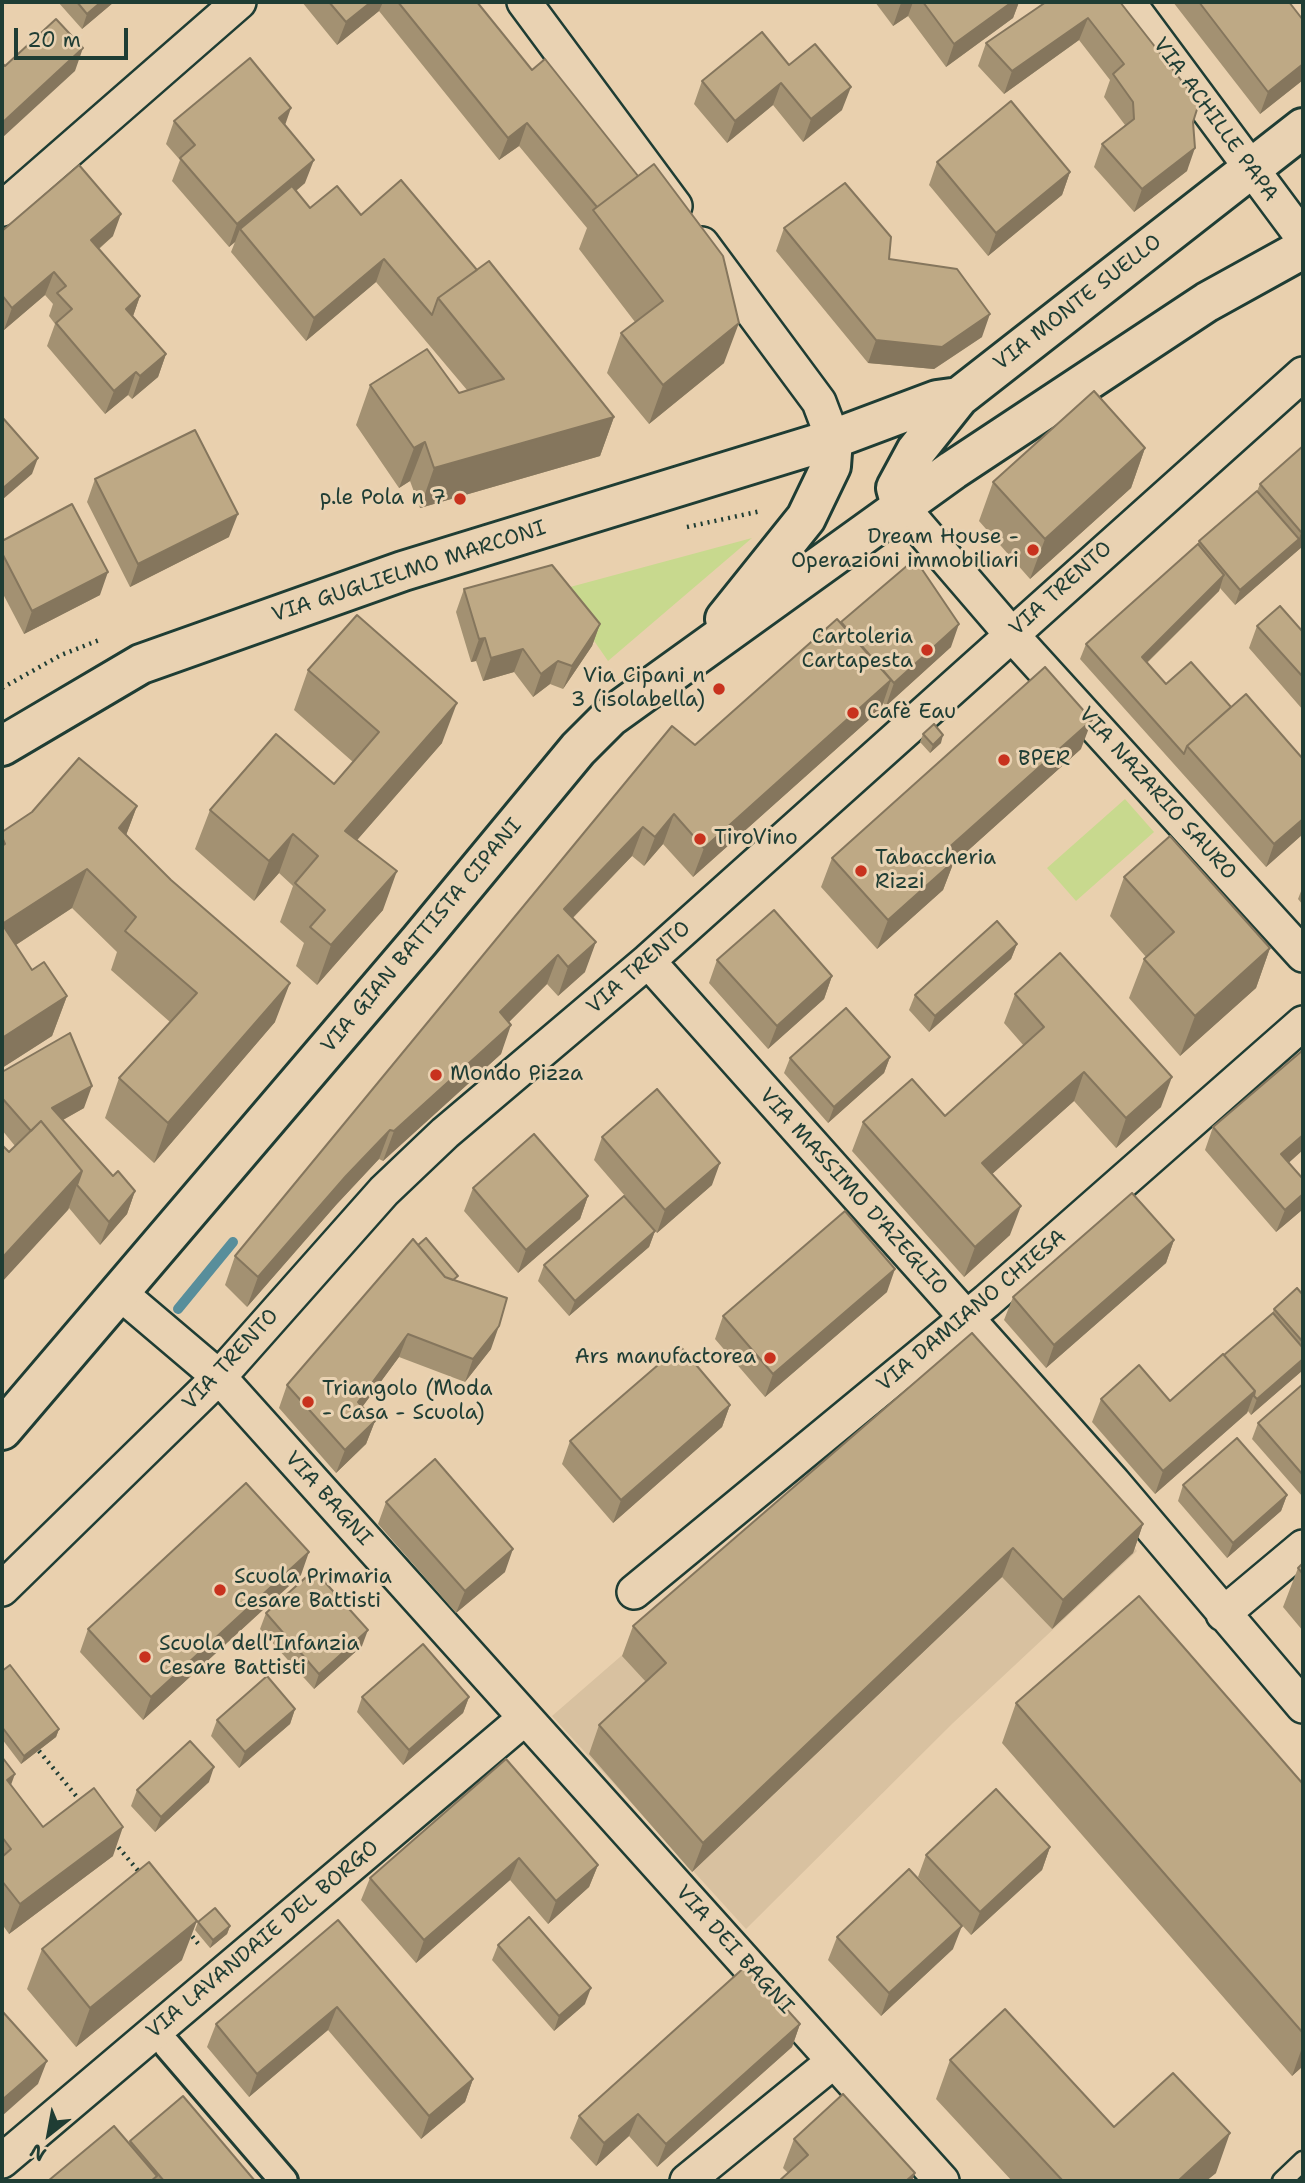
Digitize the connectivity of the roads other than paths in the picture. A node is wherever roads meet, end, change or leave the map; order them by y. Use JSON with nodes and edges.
{"nodes":[{"id":1,"x":239,"y":2,"type":"edge"},
{"id":2,"x":524,"y":2,"type":"edge"},
{"id":3,"x":1128,"y":2,"type":"edge"},
{"id":4,"x":1303,"y":128,"type":"edge"},
{"id":5,"x":1250,"y":168,"type":"junction"},
{"id":6,"x":2,"y":209,"type":"edge"},
{"id":7,"x":1303,"y":238,"type":"edge"},
{"id":8,"x":1303,"y":249,"type":"edge"},
{"id":9,"x":1303,"y":374,"type":"edge"},
{"id":10,"x":959,"y":397,"type":"junction"},
{"id":11,"x":833,"y":439,"type":"junction"},
{"id":12,"x":901,"y":506,"type":"junction"},
{"id":13,"x":1011,"y":634,"type":"junction"},
{"id":14,"x":695,"y":655,"type":"junction"},
{"id":15,"x":2,"y":746,"type":"edge"},
{"id":16,"x":1303,"y":955,"type":"edge"},
{"id":17,"x":648,"y":961,"type":"junction"},
{"id":18,"x":1303,"y":1023,"type":"edge"},
{"id":19,"x":120,"y":1293,"type":"junction"},
{"id":20,"x":965,"y":1319,"type":"junction"},
{"id":21,"x":219,"y":1377,"type":"junction"},
{"id":22,"x":2,"y":1430,"type":"edge"},
{"id":23,"x":1303,"y":1547,"type":"edge"},
{"id":24,"x":2,"y":1588,"type":"edge"},
{"id":25,"x":634,"y":1592,"type":"dead end"},
{"id":26,"x":1223,"y":1614,"type":"junction"},
{"id":27,"x":1303,"y":1706,"type":"edge"},
{"id":28,"x":525,"y":1718,"type":"junction"},
{"id":29,"x":167,"y":2045,"type":"dead end"},
{"id":30,"x":834,"y":2061,"type":"junction"},
{"id":31,"x":2,"y":2161,"type":"edge"},
{"id":32,"x":1303,"y":2161,"type":"edge"},
{"id":33,"x":284,"y":2181,"type":"edge"},
{"id":34,"x":687,"y":2181,"type":"edge"},
{"id":35,"x":942,"y":2181,"type":"edge"},
{"id":36,"x":1282,"y":2181,"type":"edge"}],
"edges":[{"from":1,"to":6,"type":"street"},
{"from":2,"to":11,"type":"street"},
{"from":3,"to":5,"type":"street","name":"VIA ACHILLE PAPA"},
{"from":4,"to":5,"type":"main road","name":"VIA MONTE SUELLO"},
{"from":5,"to":7,"type":"street","name":"VIA ACHILLE PAPA"},
{"from":5,"to":10,"type":"main road","name":"VIA MONTE SUELLO"},
{"from":8,"to":12,"type":"main road"},
{"from":9,"to":13,"type":"street","name":"VIA TRENTO"},
{"from":10,"to":11,"type":"main road","name":"VIA MONTE SUELLO"},
{"from":10,"to":12,"type":"main road"},
{"from":11,"to":14,"type":"main road"},
{"from":11,"to":15,"type":"main road","name":"VIA GUGLIELMO MARCONI"},
{"from":12,"to":13,"type":"street","name":"VIA NAZARIO SAURO"},
{"from":12,"to":14,"type":"main road","name":"VIA GIAN BATTISTA CIPANI"},
{"from":13,"to":16,"type":"street","name":"VIA NAZARIO SAURO"},
{"from":13,"to":17,"type":"street","name":"VIA TRENTO"},
{"from":14,"to":19,"type":"main road","name":"VIA GIAN BATTISTA CIPANI"},
{"from":17,"to":20,"type":"street","name":"VIA MASSIMO D'AZEGLIO"},
{"from":17,"to":21,"type":"street","name":"VIA TRENTO"},
{"from":18,"to":20,"type":"street","name":"VIA DAMIANO CHIESA"},
{"from":19,"to":21,"type":"street","name":"VIA BAGNI"},
{"from":19,"to":22,"type":"main road","name":"VIA GIAN BATTISTA CIPANI"},
{"from":20,"to":25,"type":"street","name":"VIA DAMIANO CHIESA"},
{"from":20,"to":26,"type":"street","name":"VIA MASSIMO D'AZEGLIO"},
{"from":21,"to":24,"type":"street","name":"VIA TRENTO"},
{"from":21,"to":28,"type":"street","name":"VIA BAGNI"},
{"from":23,"to":26,"type":"street"},
{"from":26,"to":27,"type":"street","name":"VIA MASSIMO D'AZEGLIO"},
{"from":28,"to":30,"type":"street","name":"VIA DEI BAGNI"},
{"from":28,"to":31,"type":"street","name":"VIA LAVANDAIE DEL BORGO"},
{"from":29,"to":33,"type":"street"},
{"from":30,"to":34,"type":"street"},
{"from":30,"to":35,"type":"street","name":"VIA DEI BAGNI"},
{"from":32,"to":36,"type":"lane"}]}
